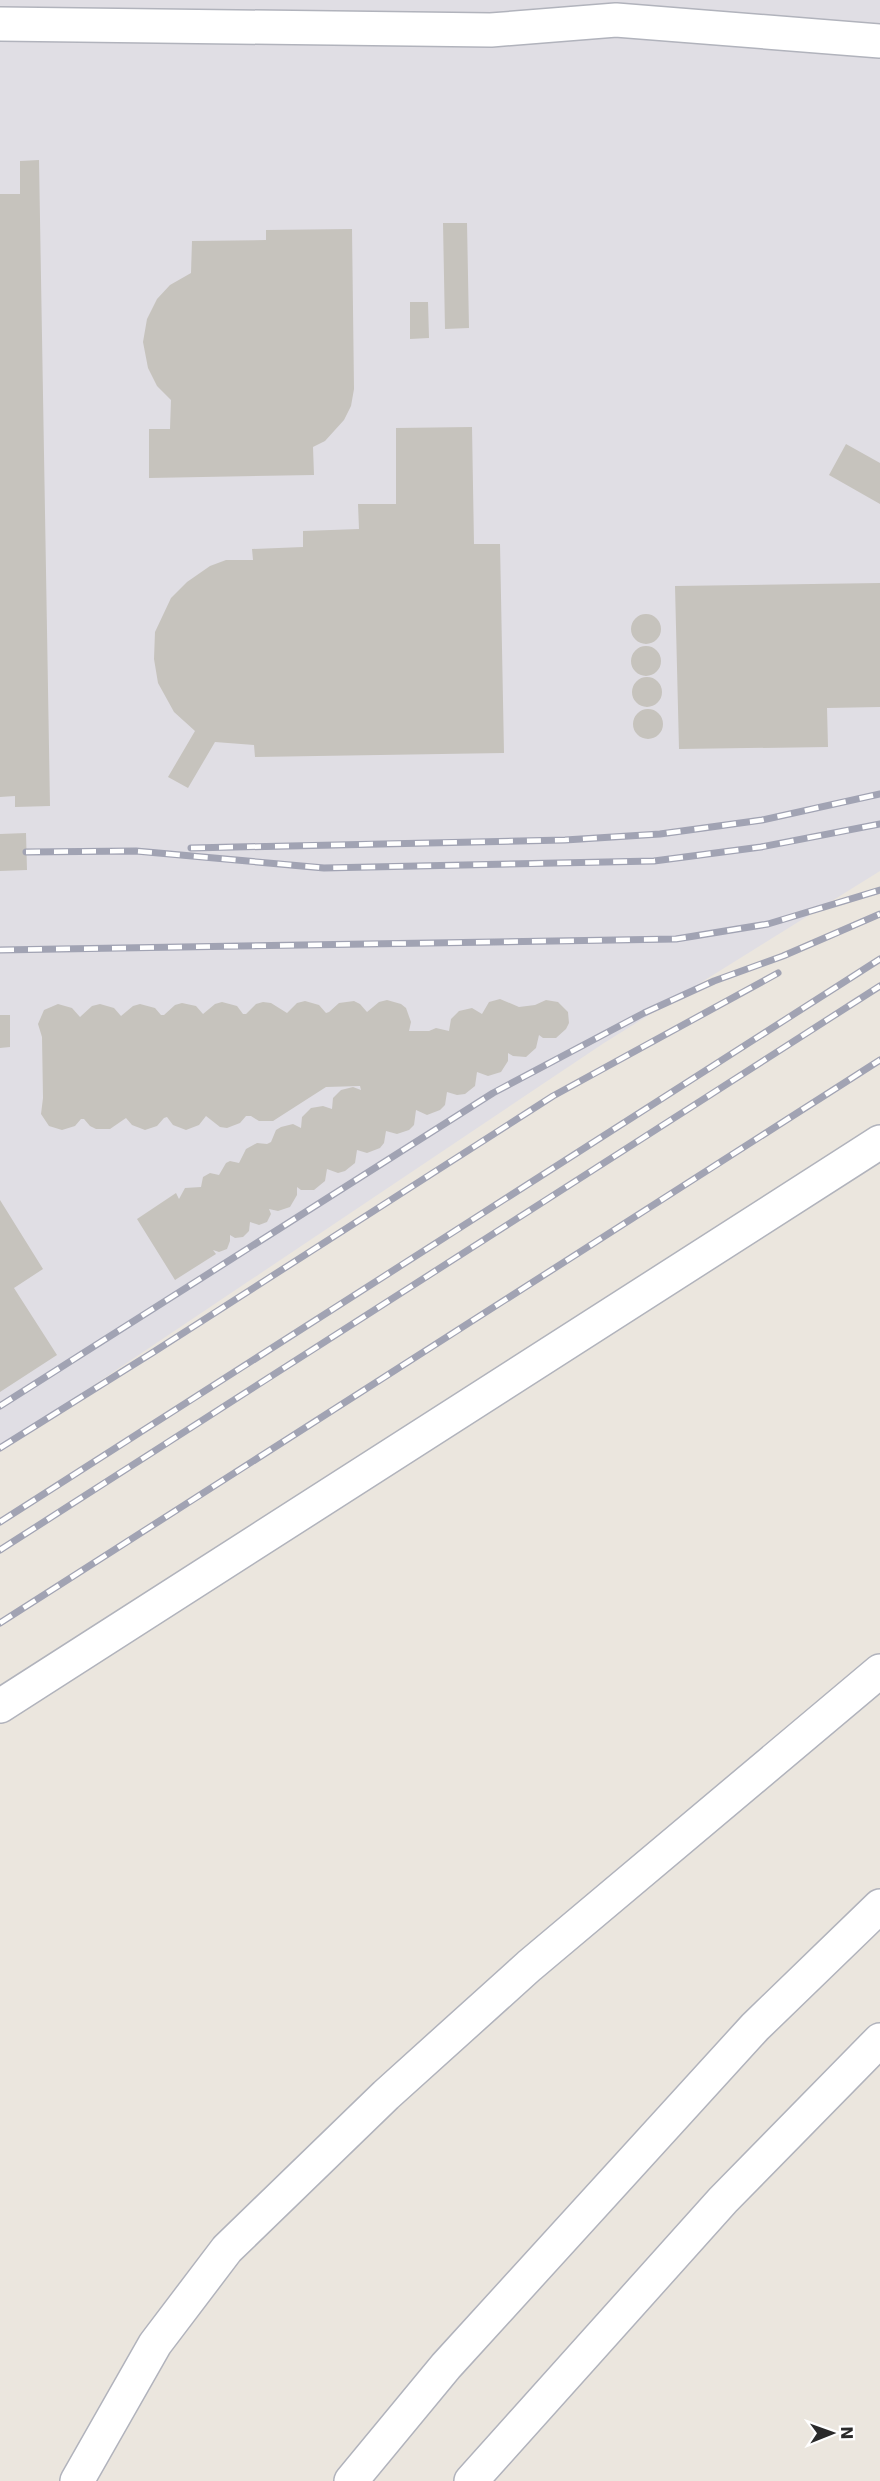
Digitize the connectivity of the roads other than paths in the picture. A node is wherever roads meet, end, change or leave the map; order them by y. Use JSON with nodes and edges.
{"nodes":[{"id":1,"x":0,"y":24,"type":"edge"},
{"id":2,"x":880,"y":41,"type":"edge"},
{"id":3,"x":880,"y":1142,"type":"edge"},
{"id":4,"x":880,"y":1671,"type":"edge"},
{"id":5,"x":0,"y":1706,"type":"edge"},
{"id":6,"x":880,"y":1906,"type":"edge"},
{"id":7,"x":880,"y":2040,"type":"edge"},
{"id":8,"x":76,"y":2481,"type":"edge"},
{"id":9,"x":351,"y":2481,"type":"edge"},
{"id":10,"x":471,"y":2481,"type":"edge"}],
"edges":[{"from":1,"to":2,"type":"lane"},
{"from":3,"to":5,"type":"lane"},
{"from":4,"to":8,"type":"lane"},
{"from":6,"to":9,"type":"lane"},
{"from":7,"to":10,"type":"lane"}]}
